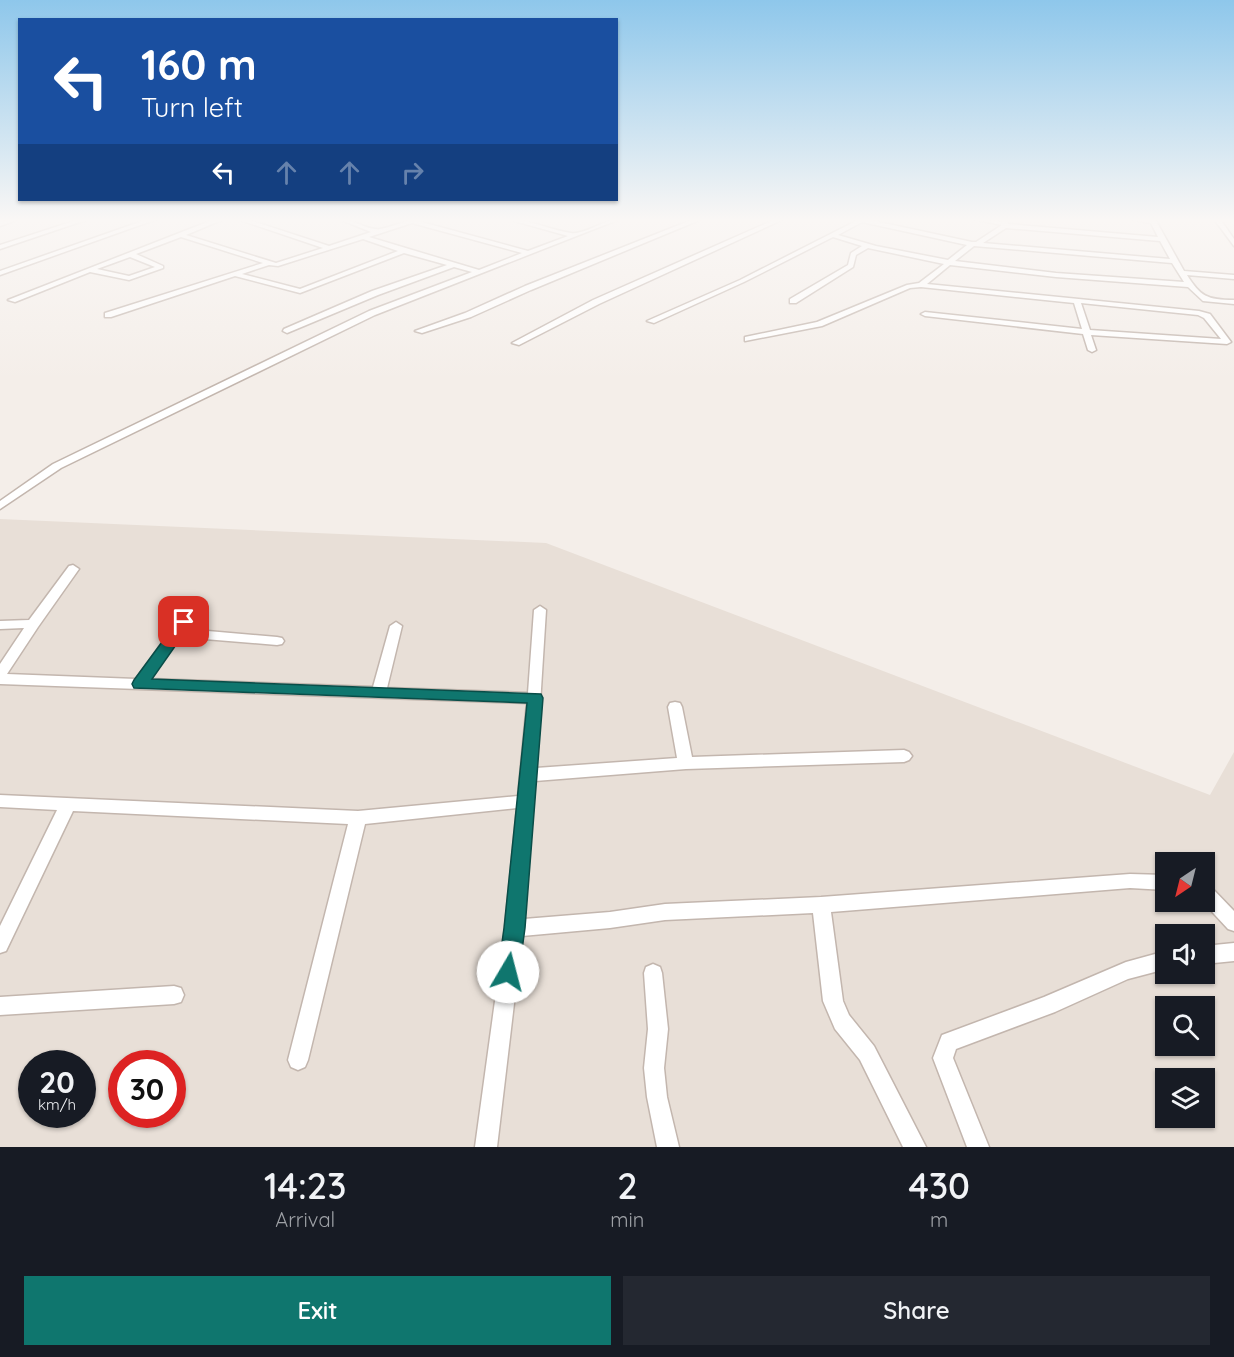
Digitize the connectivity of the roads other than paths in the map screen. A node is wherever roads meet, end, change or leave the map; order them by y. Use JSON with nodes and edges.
{"nodes":[{"id":1,"x":83,"y":273,"type":"edge"},
{"id":2,"x":102,"y":273,"type":"edge"},
{"id":3,"x":145,"y":273,"type":"edge"},
{"id":4,"x":240,"y":273,"type":"edge"},
{"id":5,"x":348,"y":273,"type":"edge"},
{"id":6,"x":432,"y":273,"type":"edge"},
{"id":7,"x":478,"y":273,"type":"edge"},
{"id":8,"x":566,"y":273,"type":"edge"},
{"id":9,"x":662,"y":273,"type":"edge"},
{"id":10,"x":759,"y":273,"type":"edge"},
{"id":11,"x":840,"y":273,"type":"edge"},
{"id":12,"x":938,"y":273,"type":"edge"},
{"id":13,"x":1053,"y":273,"type":"edge"},
{"id":14,"x":1183,"y":273,"type":"joint"},
{"id":15,"x":235,"y":274,"type":"junction"},
{"id":16,"x":1234,"y":277,"type":"edge"},
{"id":17,"x":921,"y":285,"type":"junction"},
{"id":18,"x":1192,"y":285,"type":"junction"},
{"id":19,"x":12,"y":300,"type":"dead end"},
{"id":20,"x":1077,"y":301,"type":"junction"},
{"id":21,"x":793,"y":302,"type":"dead end"},
{"id":22,"x":1234,"y":302,"type":"edge"},
{"id":23,"x":926,"y":314,"type":"dead end"},
{"id":24,"x":108,"y":315,"type":"dead end"},
{"id":25,"x":651,"y":321,"type":"dead end"},
{"id":26,"x":287,"y":331,"type":"dead end"},
{"id":27,"x":419,"y":331,"type":"dead end"},
{"id":28,"x":1219,"y":331,"type":"junction"},
{"id":29,"x":1234,"y":331,"type":"edge"},
{"id":30,"x":1087,"y":332,"type":"junction"},
{"id":31,"x":748,"y":339,"type":"dead end"},
{"id":32,"x":516,"y":343,"type":"dead end"},
{"id":33,"x":1231,"y":344,"type":"edge"},
{"id":34,"x":1092,"y":350,"type":"dead end"},
{"id":35,"x":0,"y":506,"type":"edge"},
{"id":36,"x":73,"y":569,"type":"dead end"},
{"id":37,"x":540,"y":610,"type":"dead end"},
{"id":38,"x":33,"y":624,"type":"junction"},
{"id":39,"x":0,"y":625,"type":"edge"},
{"id":40,"x":396,"y":626,"type":"dead end"},
{"id":41,"x":277,"y":641,"type":"dead end"},
{"id":42,"x":0,"y":677,"type":"edge"},
{"id":43,"x":140,"y":684,"type":"junction"},
{"id":44,"x":378,"y":693,"type":"junction"},
{"id":45,"x":535,"y":698,"type":"junction"},
{"id":46,"x":675,"y":707,"type":"dead end"},
{"id":47,"x":904,"y":756,"type":"dead end"},
{"id":48,"x":686,"y":763,"type":"junction"},
{"id":49,"x":529,"y":775,"type":"junction"},
{"id":50,"x":0,"y":801,"type":"edge"},
{"id":51,"x":526,"y":801,"type":"junction"},
{"id":52,"x":68,"y":804,"type":"junction"},
{"id":53,"x":358,"y":818,"type":"junction"},
{"id":54,"x":1155,"y":882,"type":"edge"},
{"id":55,"x":1215,"y":902,"type":"edge"},
{"id":56,"x":821,"y":905,"type":"junction"},
{"id":57,"x":1233,"y":919,"type":"edge"},
{"id":58,"x":514,"y":928,"type":"junction"},
{"id":59,"x":0,"y":945,"type":"edge"},
{"id":60,"x":1234,"y":952,"type":"edge"},
{"id":61,"x":1215,"y":955,"type":"edge"},
{"id":62,"x":1155,"y":962,"type":"edge"},
{"id":63,"x":653,"y":973,"type":"dead end"},
{"id":64,"x":174,"y":995,"type":"dead end"},
{"id":65,"x":0,"y":1006,"type":"edge"},
{"id":66,"x":298,"y":1060,"type":"dead end"},
{"id":67,"x":486,"y":1147,"type":"edge"},
{"id":68,"x":668,"y":1147,"type":"edge"},
{"id":69,"x":915,"y":1147,"type":"edge"},
{"id":70,"x":978,"y":1147,"type":"edge"}],
"edges":[{"from":1,"to":19,"type":"street"},
{"from":2,"to":3,"type":"street"},
{"from":4,"to":15,"type":"street"},
{"from":5,"to":15,"type":"street"},
{"from":6,"to":26,"type":"street"},
{"from":7,"to":35,"type":"street"},
{"from":8,"to":27,"type":"street"},
{"from":9,"to":32,"type":"street"},
{"from":10,"to":25,"type":"street"},
{"from":11,"to":21,"type":"street"},
{"from":12,"to":17,"type":"street"},
{"from":13,"to":18,"type":"street"},
{"from":14,"to":16,"type":"street"},
{"from":14,"to":18,"type":"street"},
{"from":15,"to":24,"type":"street"},
{"from":17,"to":20,"type":"street"},
{"from":17,"to":31,"type":"street"},
{"from":18,"to":22,"type":"street"},
{"from":20,"to":28,"type":"street"},
{"from":20,"to":30,"type":"street"},
{"from":23,"to":30,"type":"street"},
{"from":28,"to":29,"type":"street"},
{"from":28,"to":33,"type":"street"},
{"from":30,"to":33,"type":"street"},
{"from":30,"to":34,"type":"street"},
{"from":36,"to":38,"type":"street"},
{"from":37,"to":45,"type":"street"},
{"from":38,"to":39,"type":"street"},
{"from":38,"to":42,"type":"street"},
{"from":40,"to":44,"type":"street"},
{"from":41,"to":43,"type":"street"},
{"from":42,"to":43,"type":"street"},
{"from":43,"to":44,"type":"street"},
{"from":44,"to":45,"type":"street"},
{"from":45,"to":49,"type":"street"},
{"from":46,"to":48,"type":"street"},
{"from":47,"to":48,"type":"street"},
{"from":48,"to":49,"type":"street"},
{"from":49,"to":51,"type":"street"},
{"from":50,"to":52,"type":"street"},
{"from":51,"to":53,"type":"street"},
{"from":51,"to":58,"type":"street"},
{"from":52,"to":53,"type":"street"},
{"from":52,"to":59,"type":"street"},
{"from":53,"to":66,"type":"street"},
{"from":54,"to":56,"type":"street"},
{"from":55,"to":57,"type":"street"},
{"from":56,"to":58,"type":"street"},
{"from":56,"to":69,"type":"street"},
{"from":58,"to":67,"type":"street"},
{"from":60,"to":61,"type":"street"},
{"from":62,"to":70,"type":"street"},
{"from":63,"to":68,"type":"street"},
{"from":64,"to":65,"type":"street"}]}
